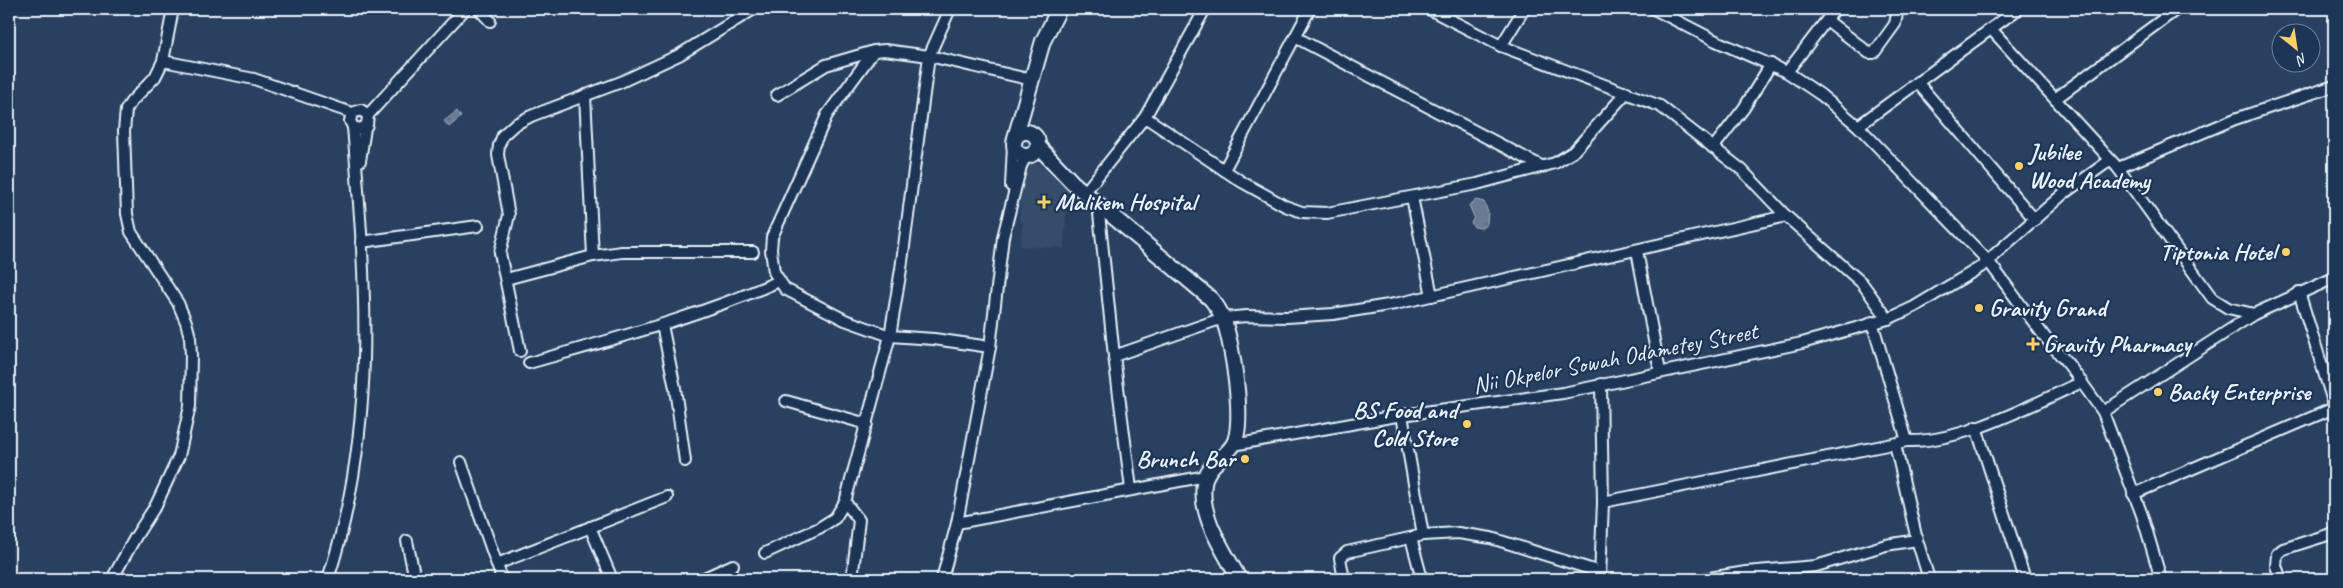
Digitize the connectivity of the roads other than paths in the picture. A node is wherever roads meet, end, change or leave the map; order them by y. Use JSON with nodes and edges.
{"nodes":[{"id":1,"x":173,"y":9,"type":"edge"},
{"id":2,"x":465,"y":9,"type":"edge"},
{"id":3,"x":479,"y":9,"type":"edge"},
{"id":4,"x":754,"y":9,"type":"edge"},
{"id":5,"x":950,"y":9,"type":"edge"},
{"id":6,"x":1059,"y":9,"type":"edge"},
{"id":7,"x":1205,"y":9,"type":"edge"},
{"id":8,"x":1310,"y":9,"type":"edge"},
{"id":9,"x":1429,"y":9,"type":"edge"},
{"id":10,"x":1524,"y":9,"type":"edge"},
{"id":11,"x":1654,"y":9,"type":"edge"},
{"id":12,"x":1835,"y":9,"type":"edge"},
{"id":13,"x":1898,"y":9,"type":"edge"},
{"id":14,"x":2018,"y":9,"type":"edge"},
{"id":15,"x":2177,"y":9,"type":"edge"},
{"id":16,"x":1828,"y":21,"type":"junction"},
{"id":17,"x":490,"y":22,"type":"dead end"},
{"id":18,"x":1992,"y":29,"type":"junction"},
{"id":19,"x":1295,"y":37,"type":"junction"},
{"id":20,"x":1500,"y":46,"type":"junction"},
{"id":21,"x":874,"y":51,"type":"junction"},
{"id":22,"x":929,"y":56,"type":"junction"},
{"id":23,"x":162,"y":61,"type":"junction"},
{"id":24,"x":1771,"y":64,"type":"junction"},
{"id":25,"x":1787,"y":72,"type":"junction"},
{"id":26,"x":1917,"y":82,"type":"junction"},
{"id":27,"x":1031,"y":84,"type":"junction"},
{"id":28,"x":2334,"y":86,"type":"edge"},
{"id":29,"x":1627,"y":92,"type":"junction"},
{"id":30,"x":584,"y":95,"type":"junction"},
{"id":31,"x":777,"y":95,"type":"dead end"},
{"id":32,"x":2055,"y":99,"type":"junction"},
{"id":33,"x":1145,"y":117,"type":"junction"},
{"id":34,"x":357,"y":118,"type":"junction"},
{"id":35,"x":1858,"y":126,"type":"junction"},
{"id":36,"x":1030,"y":133,"type":"junction"},
{"id":37,"x":1014,"y":142,"type":"junction"},
{"id":38,"x":1714,"y":148,"type":"junction"},
{"id":39,"x":1032,"y":152,"type":"junction"},
{"id":40,"x":2109,"y":161,"type":"junction"},
{"id":41,"x":1543,"y":167,"type":"junction"},
{"id":42,"x":2118,"y":168,"type":"junction"},
{"id":43,"x":1224,"y":170,"type":"junction"},
{"id":44,"x":358,"y":179,"type":"junction"},
{"id":45,"x":1085,"y":192,"type":"junction"},
{"id":46,"x":1412,"y":197,"type":"junction"},
{"id":47,"x":1010,"y":204,"type":"junction"},
{"id":48,"x":1098,"y":204,"type":"junction"},
{"id":49,"x":1786,"y":216,"type":"junction"},
{"id":50,"x":2035,"y":220,"type":"junction"},
{"id":51,"x":478,"y":226,"type":"dead end"},
{"id":52,"x":361,"y":242,"type":"junction"},
{"id":53,"x":1637,"y":250,"type":"junction"},
{"id":54,"x":752,"y":252,"type":"dead end"},
{"id":55,"x":593,"y":256,"type":"junction"},
{"id":56,"x":1989,"y":262,"type":"junction"},
{"id":57,"x":2334,"y":278,"type":"edge"},
{"id":58,"x":506,"y":279,"type":"junction"},
{"id":59,"x":779,"y":282,"type":"junction"},
{"id":60,"x":2299,"y":292,"type":"junction"},
{"id":61,"x":1432,"y":296,"type":"junction"},
{"id":62,"x":2254,"y":314,"type":"junction"},
{"id":63,"x":1223,"y":318,"type":"junction"},
{"id":64,"x":1888,"y":319,"type":"junction"},
{"id":65,"x":1872,"y":322,"type":"junction"},
{"id":66,"x":662,"y":325,"type":"junction"},
{"id":67,"x":890,"y":336,"type":"junction"},
{"id":68,"x":990,"y":347,"type":"junction"},
{"id":69,"x":520,"y":351,"type":"dead end"},
{"id":70,"x":1114,"y":356,"type":"junction"},
{"id":71,"x":529,"y":364,"type":"dead end"},
{"id":72,"x":1660,"y":372,"type":"junction"},
{"id":73,"x":2082,"y":382,"type":"junction"},
{"id":74,"x":1601,"y":384,"type":"junction"},
{"id":75,"x":786,"y":401,"type":"dead end"},
{"id":76,"x":2334,"y":406,"type":"edge"},
{"id":77,"x":2103,"y":412,"type":"junction"},
{"id":78,"x":1402,"y":415,"type":"junction"},
{"id":79,"x":867,"y":424,"type":"junction"},
{"id":80,"x":1976,"y":427,"type":"junction"},
{"id":81,"x":1908,"y":441,"type":"junction"},
{"id":82,"x":1895,"y":444,"type":"junction"},
{"id":83,"x":1233,"y":445,"type":"junction"},
{"id":84,"x":686,"y":461,"type":"dead end"},
{"id":85,"x":461,"y":462,"type":"dead end"},
{"id":86,"x":1206,"y":476,"type":"junction"},
{"id":87,"x":1131,"y":489,"type":"junction"},
{"id":88,"x":2133,"y":494,"type":"junction"},
{"id":89,"x":667,"y":497,"type":"dead end"},
{"id":90,"x":845,"y":502,"type":"junction"},
{"id":91,"x":1602,"y":502,"type":"junction"},
{"id":92,"x":957,"y":523,"type":"junction"},
{"id":93,"x":590,"y":527,"type":"junction"},
{"id":94,"x":2334,"y":533,"type":"edge"},
{"id":95,"x":1423,"y":535,"type":"junction"},
{"id":96,"x":1411,"y":538,"type":"junction"},
{"id":97,"x":1917,"y":540,"type":"junction"},
{"id":98,"x":407,"y":541,"type":"dead end"},
{"id":99,"x":765,"y":553,"type":"dead end"},
{"id":100,"x":497,"y":564,"type":"junction"},
{"id":101,"x":732,"y":565,"type":"dead end"},
{"id":102,"x":1600,"y":576,"type":"edge"},
{"id":103,"x":112,"y":579,"type":"edge"},
{"id":104,"x":328,"y":579,"type":"edge"},
{"id":105,"x":415,"y":579,"type":"edge"},
{"id":106,"x":502,"y":579,"type":"edge"},
{"id":107,"x":612,"y":579,"type":"edge"},
{"id":108,"x":702,"y":579,"type":"edge"},
{"id":109,"x":852,"y":579,"type":"edge"},
{"id":110,"x":942,"y":579,"type":"edge"},
{"id":111,"x":1239,"y":579,"type":"edge"},
{"id":112,"x":1344,"y":579,"type":"edge"},
{"id":113,"x":1422,"y":579,"type":"edge"},
{"id":114,"x":1703,"y":579,"type":"edge"},
{"id":115,"x":1929,"y":579,"type":"edge"},
{"id":116,"x":2025,"y":579,"type":"edge"},
{"id":117,"x":2161,"y":579,"type":"edge"},
{"id":118,"x":2281,"y":579,"type":"edge"}],
"edges":[{"from":1,"to":23,"type":"street"},
{"from":2,"to":34,"type":"street"},
{"from":3,"to":17,"type":"street"},
{"from":4,"to":30,"type":"street"},
{"from":5,"to":22,"type":"street"},
{"from":6,"to":27,"type":"street"},
{"from":7,"to":33,"type":"street"},
{"from":8,"to":19,"type":"street"},
{"from":9,"to":20,"type":"street"},
{"from":10,"to":20,"type":"street"},
{"from":11,"to":24,"type":"street"},
{"from":12,"to":16,"type":"street"},
{"from":13,"to":16,"type":"street"},
{"from":14,"to":18,"type":"street"},
{"from":15,"to":32,"type":"street"},
{"from":16,"to":25,"type":"street"},
{"from":18,"to":26,"type":"street"},
{"from":18,"to":32,"type":"street"},
{"from":19,"to":41,"type":"street"},
{"from":19,"to":43,"type":"street"},
{"from":20,"to":29,"type":"street"},
{"from":21,"to":22,"type":"street"},
{"from":21,"to":31,"type":"street"},
{"from":21,"to":59,"type":"street"},
{"from":22,"to":27,"type":"street"},
{"from":22,"to":67,"type":"street"},
{"from":23,"to":34,"type":"street"},
{"from":23,"to":103,"type":"street"},
{"from":24,"to":25,"type":"street"},
{"from":24,"to":38,"type":"street"},
{"from":25,"to":35,"type":"street"},
{"from":26,"to":35,"type":"street"},
{"from":26,"to":50,"type":"street"},
{"from":27,"to":36,"type":"street"},
{"from":27,"to":37,"type":"street"},
{"from":28,"to":42,"type":"street"},
{"from":29,"to":38,"type":"street"},
{"from":29,"to":41,"type":"street"},
{"from":30,"to":55,"type":"street"},
{"from":30,"to":58,"type":"street"},
{"from":32,"to":40,"type":"street"},
{"from":33,"to":43,"type":"street"},
{"from":33,"to":45,"type":"street"},
{"from":34,"to":44,"type":"street"},
{"from":34,"to":44,"type":"street"},
{"from":35,"to":56,"type":"street"},
{"from":36,"to":37,"type":"street"},
{"from":36,"to":39,"type":"street"},
{"from":37,"to":39,"type":"street"},
{"from":37,"to":47,"type":"street"},
{"from":38,"to":49,"type":"street"},
{"from":39,"to":45,"type":"street"},
{"from":39,"to":47,"type":"street"},
{"from":40,"to":42,"type":"street"},
{"from":40,"to":50,"type":"street","name":"Nii Okpelor Sowah Odametey Street"},
{"from":41,"to":46,"type":"street"},
{"from":42,"to":62,"type":"street"},
{"from":43,"to":46,"type":"street"},
{"from":44,"to":52,"type":"street"},
{"from":45,"to":48,"type":"street"},
{"from":46,"to":61,"type":"street"},
{"from":47,"to":68,"type":"street"},
{"from":48,"to":63,"type":"street"},
{"from":48,"to":70,"type":"street"},
{"from":49,"to":53,"type":"street"},
{"from":49,"to":64,"type":"street"},
{"from":50,"to":56,"type":"street","name":"Nii Okpelor Sowah Odametey Street"},
{"from":51,"to":52,"type":"street"},
{"from":52,"to":104,"type":"street"},
{"from":53,"to":61,"type":"street"},
{"from":53,"to":72,"type":"street"},
{"from":54,"to":55,"type":"street"},
{"from":55,"to":58,"type":"street"},
{"from":56,"to":64,"type":"street","name":"Nii Okpelor Sowah Odametey Street"},
{"from":56,"to":73,"type":"street"},
{"from":57,"to":60,"type":"street"},
{"from":58,"to":69,"type":"street"},
{"from":59,"to":66,"type":"street"},
{"from":59,"to":67,"type":"street"},
{"from":60,"to":62,"type":"street"},
{"from":60,"to":76,"type":"street"},
{"from":61,"to":63,"type":"street"},
{"from":62,"to":77,"type":"street"},
{"from":63,"to":70,"type":"street"},
{"from":63,"to":83,"type":"street"},
{"from":64,"to":65,"type":"street","name":"Nii Okpelor Sowah Odametey Street"},
{"from":65,"to":72,"type":"street","name":"Nii Okpelor Sowah Odametey Street"},
{"from":65,"to":81,"type":"street"},
{"from":66,"to":71,"type":"street"},
{"from":66,"to":84,"type":"street"},
{"from":67,"to":68,"type":"street"},
{"from":67,"to":79,"type":"street"},
{"from":68,"to":92,"type":"street"},
{"from":70,"to":87,"type":"street"},
{"from":72,"to":74,"type":"street","name":"Nii Okpelor Sowah Odametey Street"},
{"from":73,"to":77,"type":"street"},
{"from":73,"to":80,"type":"street"},
{"from":74,"to":78,"type":"street","name":"Nii Okpelor Sowah Odametey Street"},
{"from":74,"to":91,"type":"street"},
{"from":75,"to":79,"type":"street"},
{"from":76,"to":88,"type":"street"},
{"from":77,"to":88,"type":"street"},
{"from":78,"to":83,"type":"street","name":"Nii Okpelor Sowah Odametey Street"},
{"from":78,"to":95,"type":"street"},
{"from":79,"to":90,"type":"street"},
{"from":80,"to":81,"type":"street"},
{"from":80,"to":116,"type":"street"},
{"from":81,"to":82,"type":"street"},
{"from":82,"to":91,"type":"street"},
{"from":82,"to":97,"type":"street"},
{"from":83,"to":86,"type":"street"},
{"from":85,"to":100,"type":"street"},
{"from":86,"to":87,"type":"street"},
{"from":86,"to":111,"type":"street"},
{"from":87,"to":92,"type":"street"},
{"from":88,"to":117,"type":"street"},
{"from":89,"to":93,"type":"street"},
{"from":90,"to":99,"type":"street"},
{"from":90,"to":109,"type":"street"},
{"from":91,"to":102,"type":"street"},
{"from":92,"to":110,"type":"street"},
{"from":93,"to":100,"type":"street"},
{"from":93,"to":107,"type":"street"},
{"from":94,"to":118,"type":"street"},
{"from":95,"to":96,"type":"street"},
{"from":95,"to":102,"type":"street"},
{"from":96,"to":112,"type":"street"},
{"from":96,"to":113,"type":"street"},
{"from":97,"to":114,"type":"street"},
{"from":97,"to":115,"type":"street"},
{"from":98,"to":105,"type":"street"},
{"from":100,"to":106,"type":"street"},
{"from":101,"to":108,"type":"street"}]}
